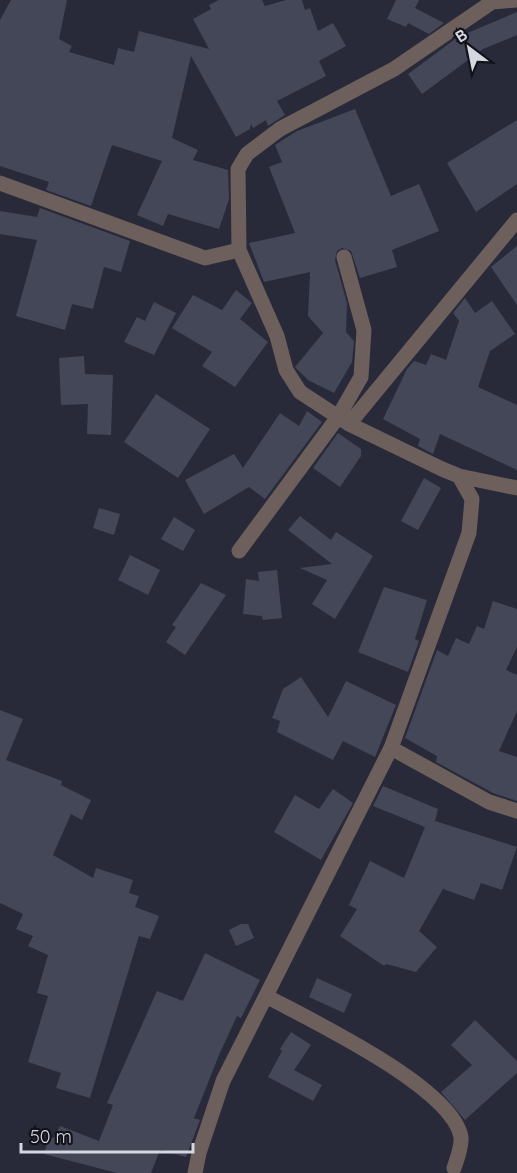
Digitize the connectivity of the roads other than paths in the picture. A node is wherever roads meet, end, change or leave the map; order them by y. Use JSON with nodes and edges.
{"nodes":[{"id":1,"x":516,"y":0,"type":"edge"},
{"id":2,"x":0,"y":183,"type":"edge"},
{"id":3,"x":517,"y":220,"type":"edge"},
{"id":4,"x":239,"y":250,"type":"junction"},
{"id":5,"x":344,"y":257,"type":"dead end"},
{"id":6,"x":344,"y":420,"type":"junction"},
{"id":7,"x":459,"y":476,"type":"junction"},
{"id":8,"x":517,"y":488,"type":"edge"},
{"id":9,"x":239,"y":551,"type":"dead end"},
{"id":10,"x":391,"y":748,"type":"junction"},
{"id":11,"x":517,"y":811,"type":"edge"},
{"id":12,"x":266,"y":996,"type":"junction"},
{"id":13,"x":454,"y":1168,"type":"dead end"},
{"id":14,"x":195,"y":1173,"type":"edge"}],
"edges":[{"from":1,"to":4,"type":"street"},
{"from":2,"to":4,"type":"street"},
{"from":3,"to":6,"type":"street"},
{"from":4,"to":6,"type":"street"},
{"from":5,"to":6,"type":"street"},
{"from":6,"to":7,"type":"street"},
{"from":6,"to":9,"type":"street"},
{"from":7,"to":8,"type":"street"},
{"from":7,"to":10,"type":"street"},
{"from":10,"to":11,"type":"street"},
{"from":10,"to":12,"type":"street"},
{"from":12,"to":13,"type":"street"},
{"from":12,"to":14,"type":"street"}]}
